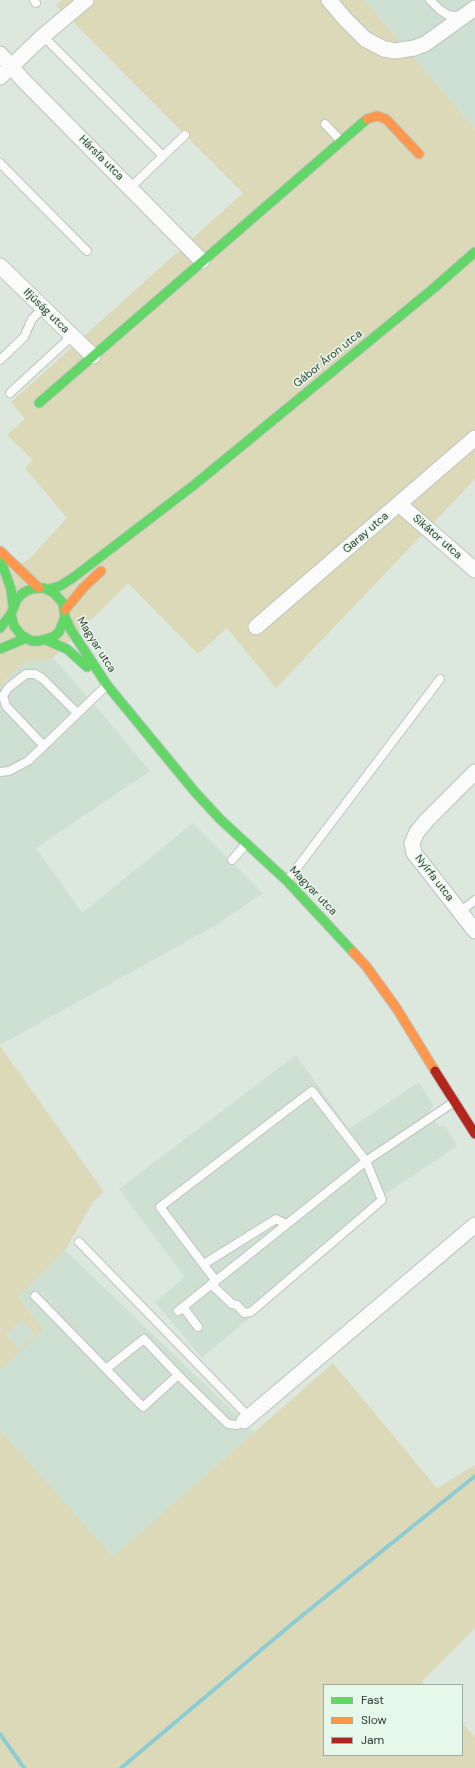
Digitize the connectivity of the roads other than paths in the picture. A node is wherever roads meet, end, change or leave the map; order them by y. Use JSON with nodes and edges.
{"nodes":[{"id":1,"x":86,"y":0,"type":"edge"},
{"id":2,"x":329,"y":0,"type":"edge"},
{"id":3,"x":430,"y":0,"type":"edge"},
{"id":4,"x":471,"y":11,"type":"edge"},
{"id":5,"x":43,"y":36,"type":"junction"},
{"id":6,"x":0,"y":54,"type":"edge"},
{"id":7,"x":11,"y":67,"type":"junction"},
{"id":8,"x":0,"y":77,"type":"edge"},
{"id":9,"x":326,"y":124,"type":"dead end"},
{"id":10,"x":185,"y":135,"type":"dead end"},
{"id":11,"x":341,"y":141,"type":"junction"},
{"id":12,"x":419,"y":154,"type":"dead end"},
{"id":13,"x":163,"y":156,"type":"junction"},
{"id":14,"x":0,"y":164,"type":"edge"},
{"id":15,"x":130,"y":188,"type":"junction"},
{"id":16,"x":87,"y":251,"type":"dead end"},
{"id":17,"x":475,"y":252,"type":"edge"},
{"id":18,"x":202,"y":261,"type":"junction"},
{"id":19,"x":0,"y":266,"type":"edge"},
{"id":20,"x":43,"y":308,"type":"junction"},
{"id":21,"x":72,"y":336,"type":"junction"},
{"id":22,"x":93,"y":356,"type":"junction"},
{"id":23,"x":0,"y":360,"type":"edge"},
{"id":24,"x":10,"y":393,"type":"dead end"},
{"id":25,"x":39,"y":403,"type":"dead end"},
{"id":26,"x":475,"y":438,"type":"edge"},
{"id":27,"x":194,"y":484,"type":"junction"},
{"id":28,"x":399,"y":504,"type":"junction"},
{"id":29,"x":0,"y":551,"type":"edge"},
{"id":30,"x":0,"y":558,"type":"edge"},
{"id":31,"x":475,"y":570,"type":"edge"},
{"id":32,"x":44,"y":588,"type":"junction"},
{"id":33,"x":12,"y":610,"type":"junction"},
{"id":34,"x":65,"y":613,"type":"junction"},
{"id":35,"x":256,"y":627,"type":"dead end"},
{"id":36,"x":0,"y":628,"type":"edge"},
{"id":37,"x":26,"y":638,"type":"junction"},
{"id":38,"x":46,"y":640,"type":"junction"},
{"id":39,"x":0,"y":649,"type":"edge"},
{"id":40,"x":440,"y":679,"type":"dead end"},
{"id":41,"x":107,"y":685,"type":"junction"},
{"id":42,"x":77,"y":713,"type":"junction"},
{"id":43,"x":44,"y":746,"type":"junction"},
{"id":44,"x":0,"y":772,"type":"edge"},
{"id":45,"x":475,"y":772,"type":"edge"},
{"id":46,"x":246,"y":843,"type":"junction"},
{"id":47,"x":232,"y":860,"type":"dead end"},
{"id":48,"x":287,"y":881,"type":"junction"},
{"id":49,"x":475,"y":900,"type":"edge"},
{"id":50,"x":460,"y":912,"type":"junction"},
{"id":51,"x":475,"y":931,"type":"edge"},
{"id":52,"x":455,"y":1102,"type":"junction"},
{"id":53,"x":475,"y":1134,"type":"edge"},
{"id":54,"x":366,"y":1161,"type":"junction"},
{"id":55,"x":286,"y":1224,"type":"junction"},
{"id":56,"x":475,"y":1225,"type":"edge"},
{"id":57,"x":79,"y":1242,"type":"dead end"},
{"id":58,"x":204,"y":1264,"type":"junction"},
{"id":59,"x":214,"y":1283,"type":"junction"},
{"id":60,"x":36,"y":1296,"type":"dead end"},
{"id":61,"x":198,"y":1327,"type":"dead end"},
{"id":62,"x":106,"y":1369,"type":"junction"},
{"id":63,"x":178,"y":1374,"type":"junction"},
{"id":64,"x":247,"y":1419,"type":"junction"}],
"edges":[{"from":1,"to":5,"type":"street"},
{"from":2,"to":4,"type":"street"},
{"from":3,"to":4,"type":"lane"},
{"from":5,"to":7,"type":"street"},
{"from":5,"to":13,"type":"lane"},
{"from":6,"to":7,"type":"street","name":"Hársfa utca"},
{"from":7,"to":8,"type":"street"},
{"from":7,"to":15,"type":"street","name":"Hársfa utca"},
{"from":9,"to":11,"type":"lane"},
{"from":10,"to":13,"type":"lane"},
{"from":11,"to":12,"type":"street"},
{"from":11,"to":18,"type":"street"},
{"from":13,"to":15,"type":"lane"},
{"from":14,"to":16,"type":"lane"},
{"from":15,"to":18,"type":"street","name":"Hársfa utca"},
{"from":17,"to":27,"type":"street","name":"Gábor Áron utca"},
{"from":18,"to":22,"type":"street"},
{"from":19,"to":20,"type":"street","name":"Ifjúság utca"},
{"from":20,"to":21,"type":"street","name":"Ifjúság utca"},
{"from":20,"to":23,"type":"lane"},
{"from":21,"to":22,"type":"street","name":"Ifjúság utca"},
{"from":21,"to":24,"type":"lane"},
{"from":22,"to":25,"type":"street"},
{"from":26,"to":28,"type":"street","name":"Garay utca"},
{"from":27,"to":32,"type":"street","name":"Gábor Áron utca"},
{"from":27,"to":34,"type":"street","name":"Gábor Áron utca"},
{"from":28,"to":31,"type":"street","name":"Sikátor utca"},
{"from":28,"to":35,"type":"street","name":"Garay utca"},
{"from":29,"to":32,"type":"street"},
{"from":30,"to":33,"type":"street"},
{"from":32,"to":33,"type":"street"},
{"from":32,"to":34,"type":"street"},
{"from":33,"to":36,"type":"street"},
{"from":33,"to":37,"type":"street"},
{"from":34,"to":38,"type":"street"},
{"from":34,"to":41,"type":"street","name":"Magyar utca"},
{"from":37,"to":38,"type":"street"},
{"from":37,"to":39,"type":"street"},
{"from":38,"to":41,"type":"street","name":"Magyar utca"},
{"from":40,"to":48,"type":"lane"},
{"from":41,"to":42,"type":"lane"},
{"from":41,"to":46,"type":"street","name":"Magyar utca"},
{"from":42,"to":43,"type":"lane"},
{"from":42,"to":43,"type":"lane"},
{"from":43,"to":44,"type":"lane"},
{"from":45,"to":50,"type":"street","name":"Nyírfa utca"},
{"from":46,"to":47,"type":"lane"},
{"from":46,"to":48,"type":"street","name":"Magyar utca"},
{"from":48,"to":52,"type":"street","name":"Magyar utca"},
{"from":49,"to":50,"type":"lane"},
{"from":50,"to":51,"type":"street","name":"Nyírfa utca"},
{"from":52,"to":53,"type":"street","name":"Magyar utca"},
{"from":52,"to":54,"type":"lane"},
{"from":54,"to":55,"type":"lane"},
{"from":54,"to":58,"type":"lane"},
{"from":54,"to":59,"type":"lane"},
{"from":55,"to":58,"type":"lane"},
{"from":55,"to":59,"type":"lane"},
{"from":56,"to":64,"type":"street"},
{"from":57,"to":64,"type":"lane"},
{"from":58,"to":59,"type":"lane"},
{"from":59,"to":61,"type":"lane"},
{"from":60,"to":62,"type":"lane"},
{"from":62,"to":63,"type":"lane"},
{"from":62,"to":63,"type":"lane"},
{"from":63,"to":64,"type":"lane"}]}
